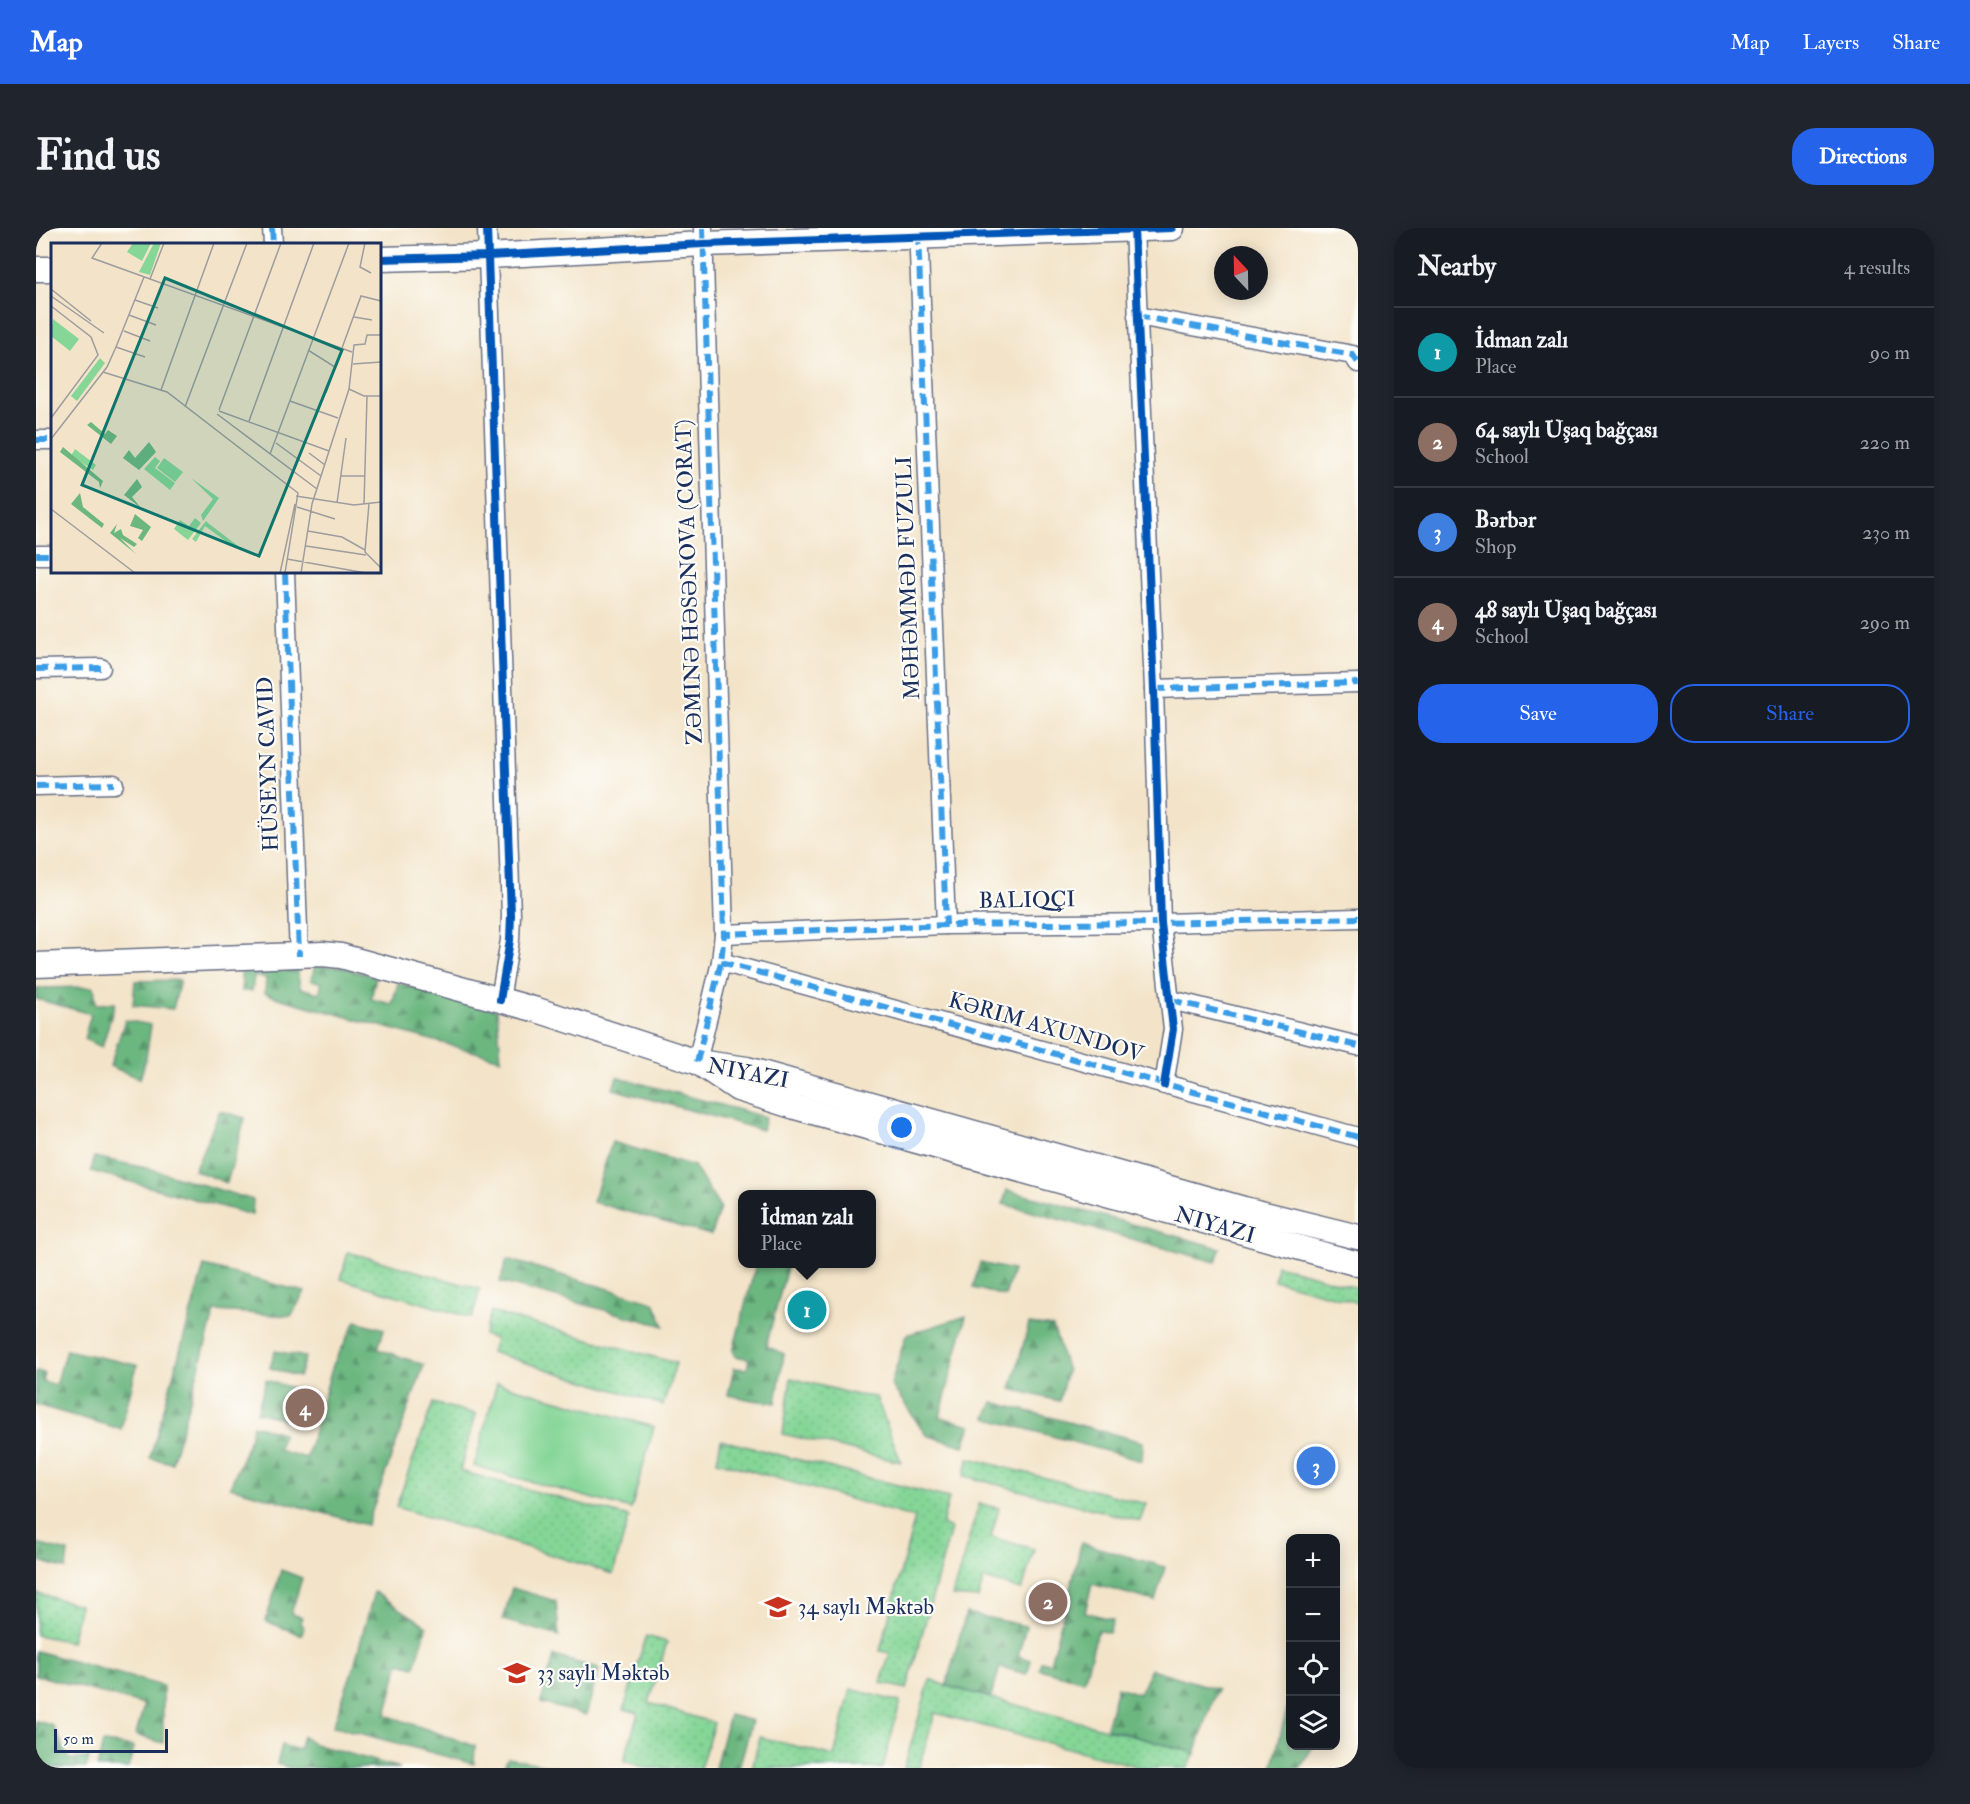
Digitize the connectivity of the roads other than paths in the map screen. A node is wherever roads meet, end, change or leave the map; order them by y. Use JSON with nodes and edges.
{"nodes":[{"id":1,"x":272,"y":228,"type":"edge"},
{"id":2,"x":487,"y":228,"type":"edge"},
{"id":3,"x":1173,"y":228,"type":"edge"},
{"id":4,"x":1134,"y":229,"type":"edge"},
{"id":5,"x":918,"y":232,"type":"edge"},
{"id":6,"x":703,"y":236,"type":"edge"},
{"id":7,"x":273,"y":243,"type":"edge"},
{"id":8,"x":488,"y":256,"type":"junction"},
{"id":9,"x":381,"y":259,"type":"edge"},
{"id":10,"x":1137,"y":316,"type":"junction"},
{"id":11,"x":1358,"y":363,"type":"edge"},
{"id":12,"x":285,"y":573,"type":"edge"},
{"id":13,"x":102,"y":668,"type":"dead end"},
{"id":14,"x":36,"y":669,"type":"edge"},
{"id":15,"x":1358,"y":683,"type":"edge"},
{"id":16,"x":1154,"y":689,"type":"junction"},
{"id":17,"x":114,"y":784,"type":"dead end"},
{"id":18,"x":36,"y":786,"type":"edge"},
{"id":19,"x":1358,"y":918,"type":"edge"},
{"id":20,"x":1161,"y":923,"type":"junction"},
{"id":21,"x":946,"y":925,"type":"junction"},
{"id":22,"x":724,"y":934,"type":"junction"},
{"id":23,"x":299,"y":956,"type":"junction"},
{"id":24,"x":721,"y":962,"type":"junction"},
{"id":25,"x":36,"y":965,"type":"edge"},
{"id":26,"x":500,"y":1000,"type":"junction"},
{"id":27,"x":1171,"y":1000,"type":"junction"},
{"id":28,"x":1358,"y":1046,"type":"edge"},
{"id":29,"x":697,"y":1062,"type":"junction"},
{"id":30,"x":1164,"y":1085,"type":"junction"},
{"id":31,"x":1358,"y":1137,"type":"edge"},
{"id":32,"x":1358,"y":1237,"type":"edge"},
{"id":33,"x":1358,"y":1264,"type":"edge"}],
"edges":[{"from":1,"to":7,"type":"street"},
{"from":2,"to":8,"type":"street"},
{"from":3,"to":4,"type":"main road"},
{"from":4,"to":5,"type":"main road"},
{"from":4,"to":10,"type":"street"},
{"from":5,"to":6,"type":"main road"},
{"from":5,"to":21,"type":"street","name":"MƏHƏMMƏD FUZULI"},
{"from":6,"to":8,"type":"main road"},
{"from":6,"to":22,"type":"street","name":"ZƏMINƏ HƏSƏNOVA (CORAT)"},
{"from":8,"to":9,"type":"main road"},
{"from":8,"to":26,"type":"street"},
{"from":10,"to":11,"type":"street"},
{"from":10,"to":16,"type":"street"},
{"from":12,"to":23,"type":"street","name":"HÜSEYN CAVID"},
{"from":13,"to":14,"type":"street"},
{"from":15,"to":16,"type":"street"},
{"from":16,"to":20,"type":"street"},
{"from":17,"to":18,"type":"street"},
{"from":19,"to":20,"type":"street"},
{"from":20,"to":21,"type":"street"},
{"from":20,"to":27,"type":"street"},
{"from":21,"to":22,"type":"street"},
{"from":22,"to":24,"type":"street","name":"ZƏMINƏ HƏSƏNOVA (CORAT)"},
{"from":23,"to":25,"type":"main road"},
{"from":23,"to":26,"type":"main road"},
{"from":24,"to":29,"type":"street","name":"ZƏMINƏ HƏSƏNOVA (CORAT)"},
{"from":24,"to":30,"type":"street","name":"KƏRIM AXUNDOV"},
{"from":26,"to":29,"type":"main road"},
{"from":27,"to":28,"type":"street"},
{"from":27,"to":30,"type":"street"},
{"from":29,"to":32,"type":"main road","name":"NIYAZI"},
{"from":29,"to":33,"type":"main road","name":"NIYAZI"},
{"from":30,"to":31,"type":"street","name":"KƏRIM AXUNDOV"}]}
